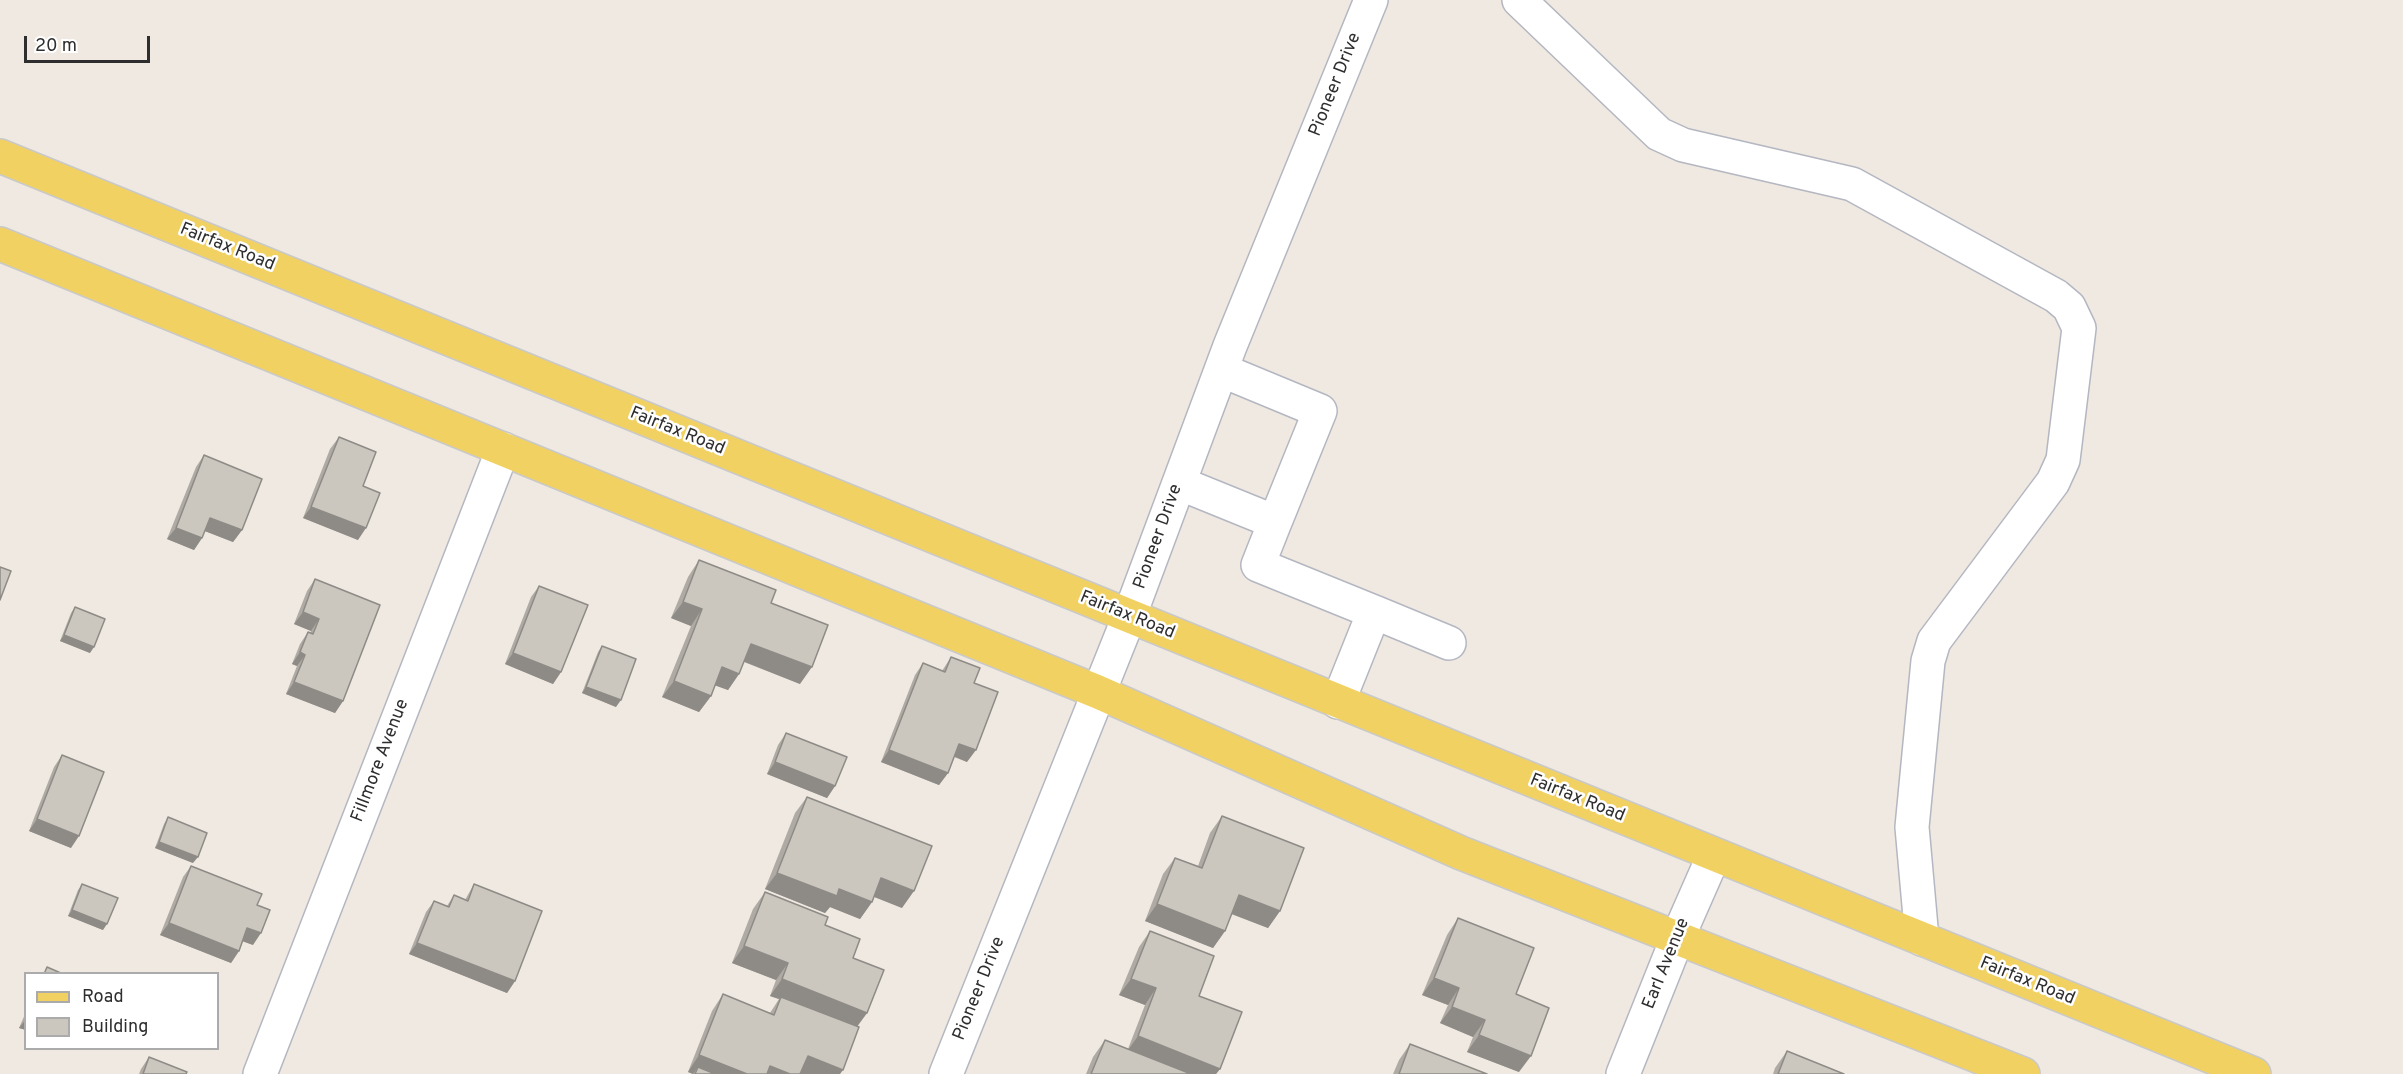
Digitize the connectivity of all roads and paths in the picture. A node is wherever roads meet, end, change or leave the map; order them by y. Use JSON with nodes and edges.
{"nodes":[{"id":1,"x":1371,"y":0,"type":"edge"},
{"id":2,"x":1519,"y":0,"type":"edge"},
{"id":3,"x":0,"y":156,"type":"edge"},
{"id":4,"x":0,"y":244,"type":"edge"},
{"id":5,"x":1221,"y":370,"type":"junction"},
{"id":6,"x":503,"y":449,"type":"junction"},
{"id":7,"x":1179,"y":483,"type":"junction"},
{"id":8,"x":1275,"y":522,"type":"junction"},
{"id":9,"x":1374,"y":612,"type":"junction"},
{"id":10,"x":1129,"y":616,"type":"junction"},
{"id":11,"x":1449,"y":643,"type":"dead end"},
{"id":12,"x":1098,"y":692,"type":"junction"},
{"id":13,"x":1338,"y":702,"type":"junction"},
{"id":14,"x":1714,"y":855,"type":"junction"},
{"id":15,"x":1677,"y":939,"type":"junction"},
{"id":16,"x":1922,"y":939,"type":"junction"},
{"id":17,"x":260,"y":1074,"type":"edge"},
{"id":18,"x":946,"y":1074,"type":"edge"},
{"id":19,"x":1623,"y":1074,"type":"edge"},
{"id":20,"x":2023,"y":1074,"type":"edge"},
{"id":21,"x":2254,"y":1074,"type":"edge"}],
"edges":[{"from":1,"to":5,"type":"street","name":"Pioneer Drive"},
{"from":2,"to":16,"type":"street"},
{"from":3,"to":10,"type":"main road","name":"Fairfax Road"},
{"from":4,"to":6,"type":"main road"},
{"from":5,"to":7,"type":"street","name":"Pioneer Drive"},
{"from":5,"to":8,"type":"street"},
{"from":6,"to":12,"type":"main road"},
{"from":6,"to":17,"type":"street","name":"Fillmore Avenue"},
{"from":7,"to":8,"type":"street"},
{"from":7,"to":10,"type":"street","name":"Pioneer Drive"},
{"from":8,"to":9,"type":"street"},
{"from":9,"to":11,"type":"street"},
{"from":9,"to":13,"type":"street"},
{"from":10,"to":12,"type":"street","name":"Pioneer Drive"},
{"from":10,"to":13,"type":"main road","name":"Fairfax Road"},
{"from":12,"to":15,"type":"main road"},
{"from":12,"to":18,"type":"street","name":"Pioneer Drive"},
{"from":13,"to":14,"type":"main road","name":"Fairfax Road"},
{"from":14,"to":15,"type":"street","name":"Earl Avenue"},
{"from":14,"to":16,"type":"main road","name":"Fairfax Road"},
{"from":15,"to":19,"type":"street","name":"Earl Avenue"},
{"from":15,"to":20,"type":"main road"},
{"from":16,"to":21,"type":"main road","name":"Fairfax Road"}]}
